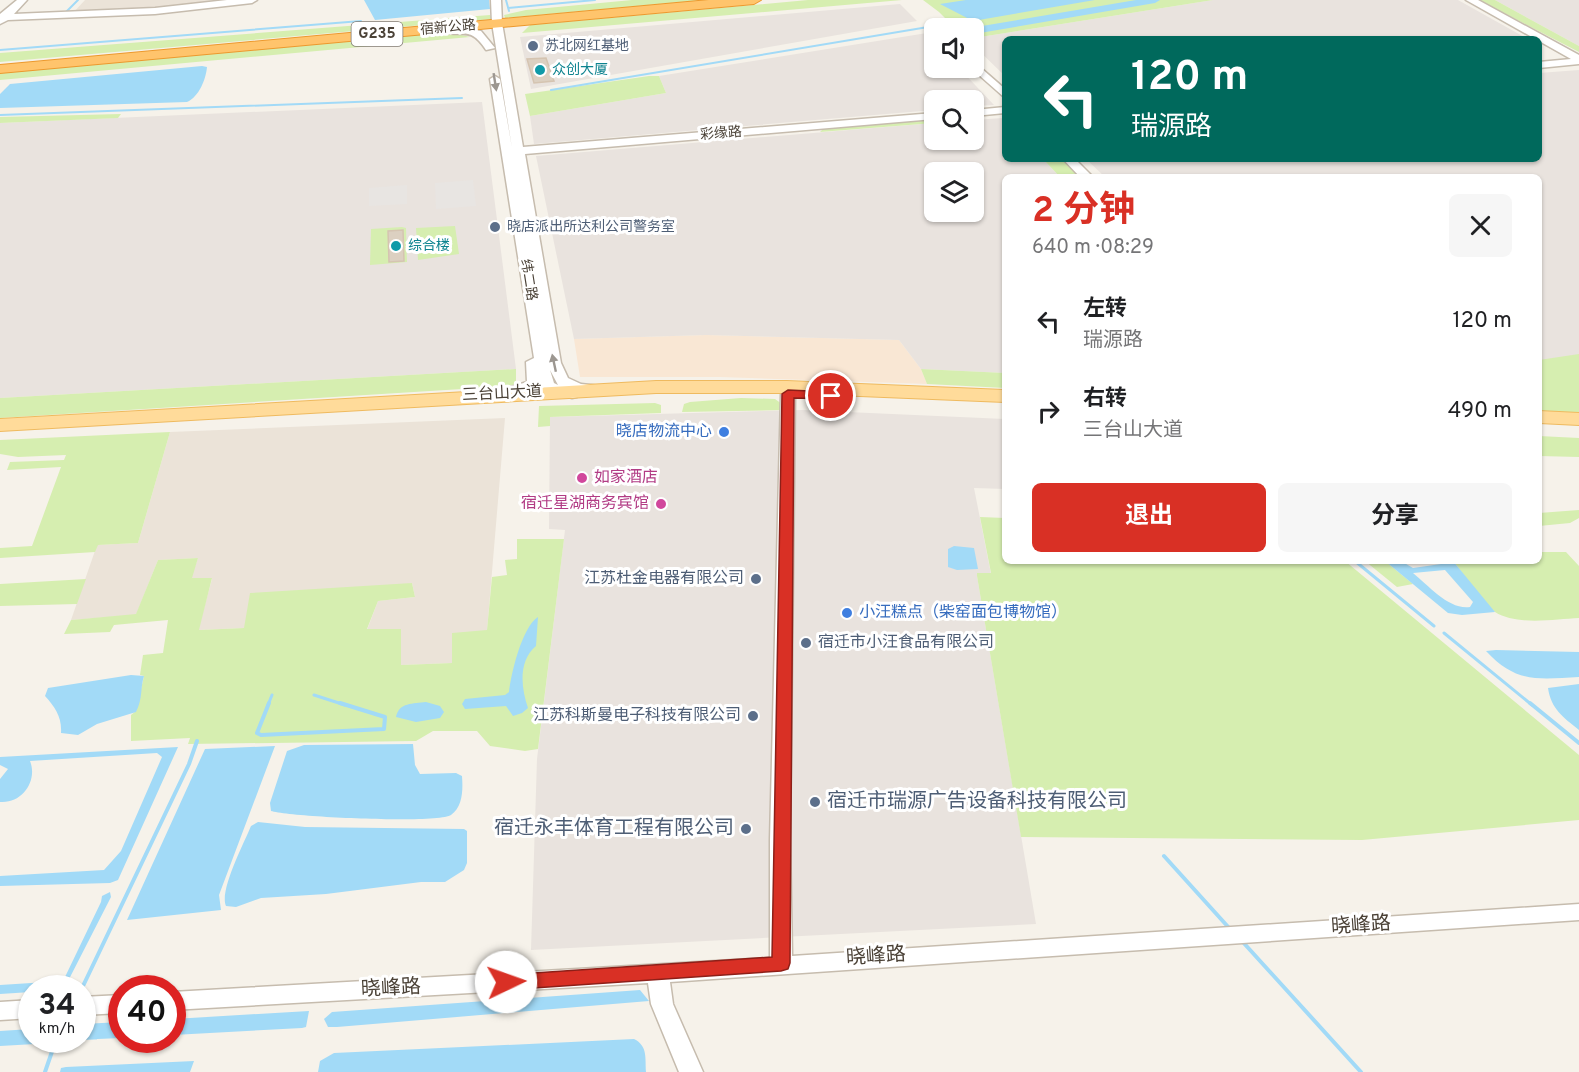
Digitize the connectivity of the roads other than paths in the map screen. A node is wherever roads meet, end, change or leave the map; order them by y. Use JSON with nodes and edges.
{"nodes":[{"id":1,"x":21,"y":0,"type":"edge"},
{"id":2,"x":252,"y":0,"type":"edge"},
{"id":3,"x":496,"y":0,"type":"edge"},
{"id":4,"x":720,"y":0,"type":"edge"},
{"id":5,"x":754,"y":0,"type":"edge"},
{"id":6,"x":1472,"y":0,"type":"edge"},
{"id":7,"x":2,"y":19,"type":"edge"},
{"id":8,"x":541,"y":19,"type":"junction"},
{"id":9,"x":493,"y":23,"type":"junction"},
{"id":10,"x":354,"y":36,"type":"junction"},
{"id":11,"x":1536,"y":36,"type":"edge"},
{"id":12,"x":1542,"y":39,"type":"edge"},
{"id":13,"x":496,"y":50,"type":"junction"},
{"id":14,"x":1579,"y":60,"type":"edge"},
{"id":15,"x":1542,"y":64,"type":"edge"},
{"id":16,"x":0,"y":67,"type":"edge"},
{"id":17,"x":984,"y":75,"type":"edge"},
{"id":18,"x":1002,"y":93,"type":"edge"},
{"id":19,"x":1002,"y":110,"type":"edge"},
{"id":20,"x":984,"y":112,"type":"edge"},
{"id":21,"x":924,"y":117,"type":"edge"},
{"id":22,"x":513,"y":152,"type":"junction"},
{"id":23,"x":1072,"y":162,"type":"edge"},
{"id":24,"x":1084,"y":174,"type":"edge"},
{"id":25,"x":534,"y":320,"type":"junction"},
{"id":26,"x":560,"y":391,"type":"junction"},
{"id":27,"x":594,"y":393,"type":"junction"},
{"id":28,"x":501,"y":394,"type":"junction"},
{"id":29,"x":788,"y":394,"type":"junction"},
{"id":30,"x":1002,"y":396,"type":"edge"},
{"id":31,"x":1002,"y":404,"type":"edge"},
{"id":32,"x":1542,"y":417,"type":"edge"},
{"id":33,"x":1579,"y":419,"type":"edge"},
{"id":34,"x":0,"y":425,"type":"edge"},
{"id":35,"x":1542,"y":427,"type":"edge"},
{"id":36,"x":1579,"y":428,"type":"edge"},
{"id":37,"x":0,"y":431,"type":"edge"},
{"id":38,"x":1579,"y":912,"type":"edge"},
{"id":39,"x":781,"y":963,"type":"junction"},
{"id":40,"x":658,"y":974,"type":"junction"},
{"id":41,"x":186,"y":1000,"type":"edge"},
{"id":42,"x":18,"y":1010,"type":"edge"},
{"id":43,"x":0,"y":1011,"type":"edge"},
{"id":44,"x":690,"y":1072,"type":"edge"}],
"edges":[{"from":1,"to":7,"type":"street"},
{"from":2,"to":7,"type":"street"},
{"from":3,"to":9,"type":"street","name":"纬二路"},
{"from":4,"to":9,"type":"highway","name":"宿新公路","number":"G235"},
{"from":5,"to":8,"type":"highway","name":"宿新公路","number":"G235"},
{"from":6,"to":11,"type":"street"},
{"from":8,"to":9,"type":"highway","name":"宿新公路","number":"G235"},
{"from":8,"to":13,"type":"street"},
{"from":9,"to":10,"type":"highway","name":"宿新公路","number":"G235"},
{"from":9,"to":13,"type":"street","name":"纬二路"},
{"from":9,"to":16,"type":"highway","name":"宿新公路","number":"G235"},
{"from":10,"to":13,"type":"street"},
{"from":10,"to":16,"type":"highway","name":"宿新公路","number":"G235"},
{"from":12,"to":14,"type":"street"},
{"from":13,"to":22,"type":"street","name":"纬二路"},
{"from":14,"to":15,"type":"street"},
{"from":17,"to":18,"type":"street"},
{"from":19,"to":20,"type":"street"},
{"from":21,"to":22,"type":"street","name":"彩缘路"},
{"from":22,"to":25,"type":"street","name":"纬二路"},
{"from":27,"to":22,"type":"street","name":"纬二路","one_way":true},
{"from":23,"to":24,"type":"street"},
{"from":25,"to":26,"type":"street","name":"纬二路"},
{"from":25,"to":28,"type":"street"},
{"from":26,"to":27,"type":"main road","name":"三台山大道"},
{"from":26,"to":28,"type":"main road","name":"三台山大道"},
{"from":27,"to":29,"type":"main road","name":"三台山大道"},
{"from":27,"to":30,"type":"main road","name":"三台山大道"},
{"from":27,"to":37,"type":"main road","name":"三台山大道"},
{"from":28,"to":34,"type":"main road","name":"三台山大道"},
{"from":29,"to":31,"type":"main road","name":"三台山大道"},
{"from":29,"to":39,"type":"street"},
{"from":32,"to":33,"type":"main road"},
{"from":35,"to":36,"type":"main road"},
{"from":38,"to":39,"type":"street","name":"晓峰路"},
{"from":39,"to":40,"type":"street","name":"晓峰路"},
{"from":40,"to":41,"type":"street","name":"晓峰路"},
{"from":40,"to":44,"type":"street"},
{"from":42,"to":43,"type":"street"}]}
